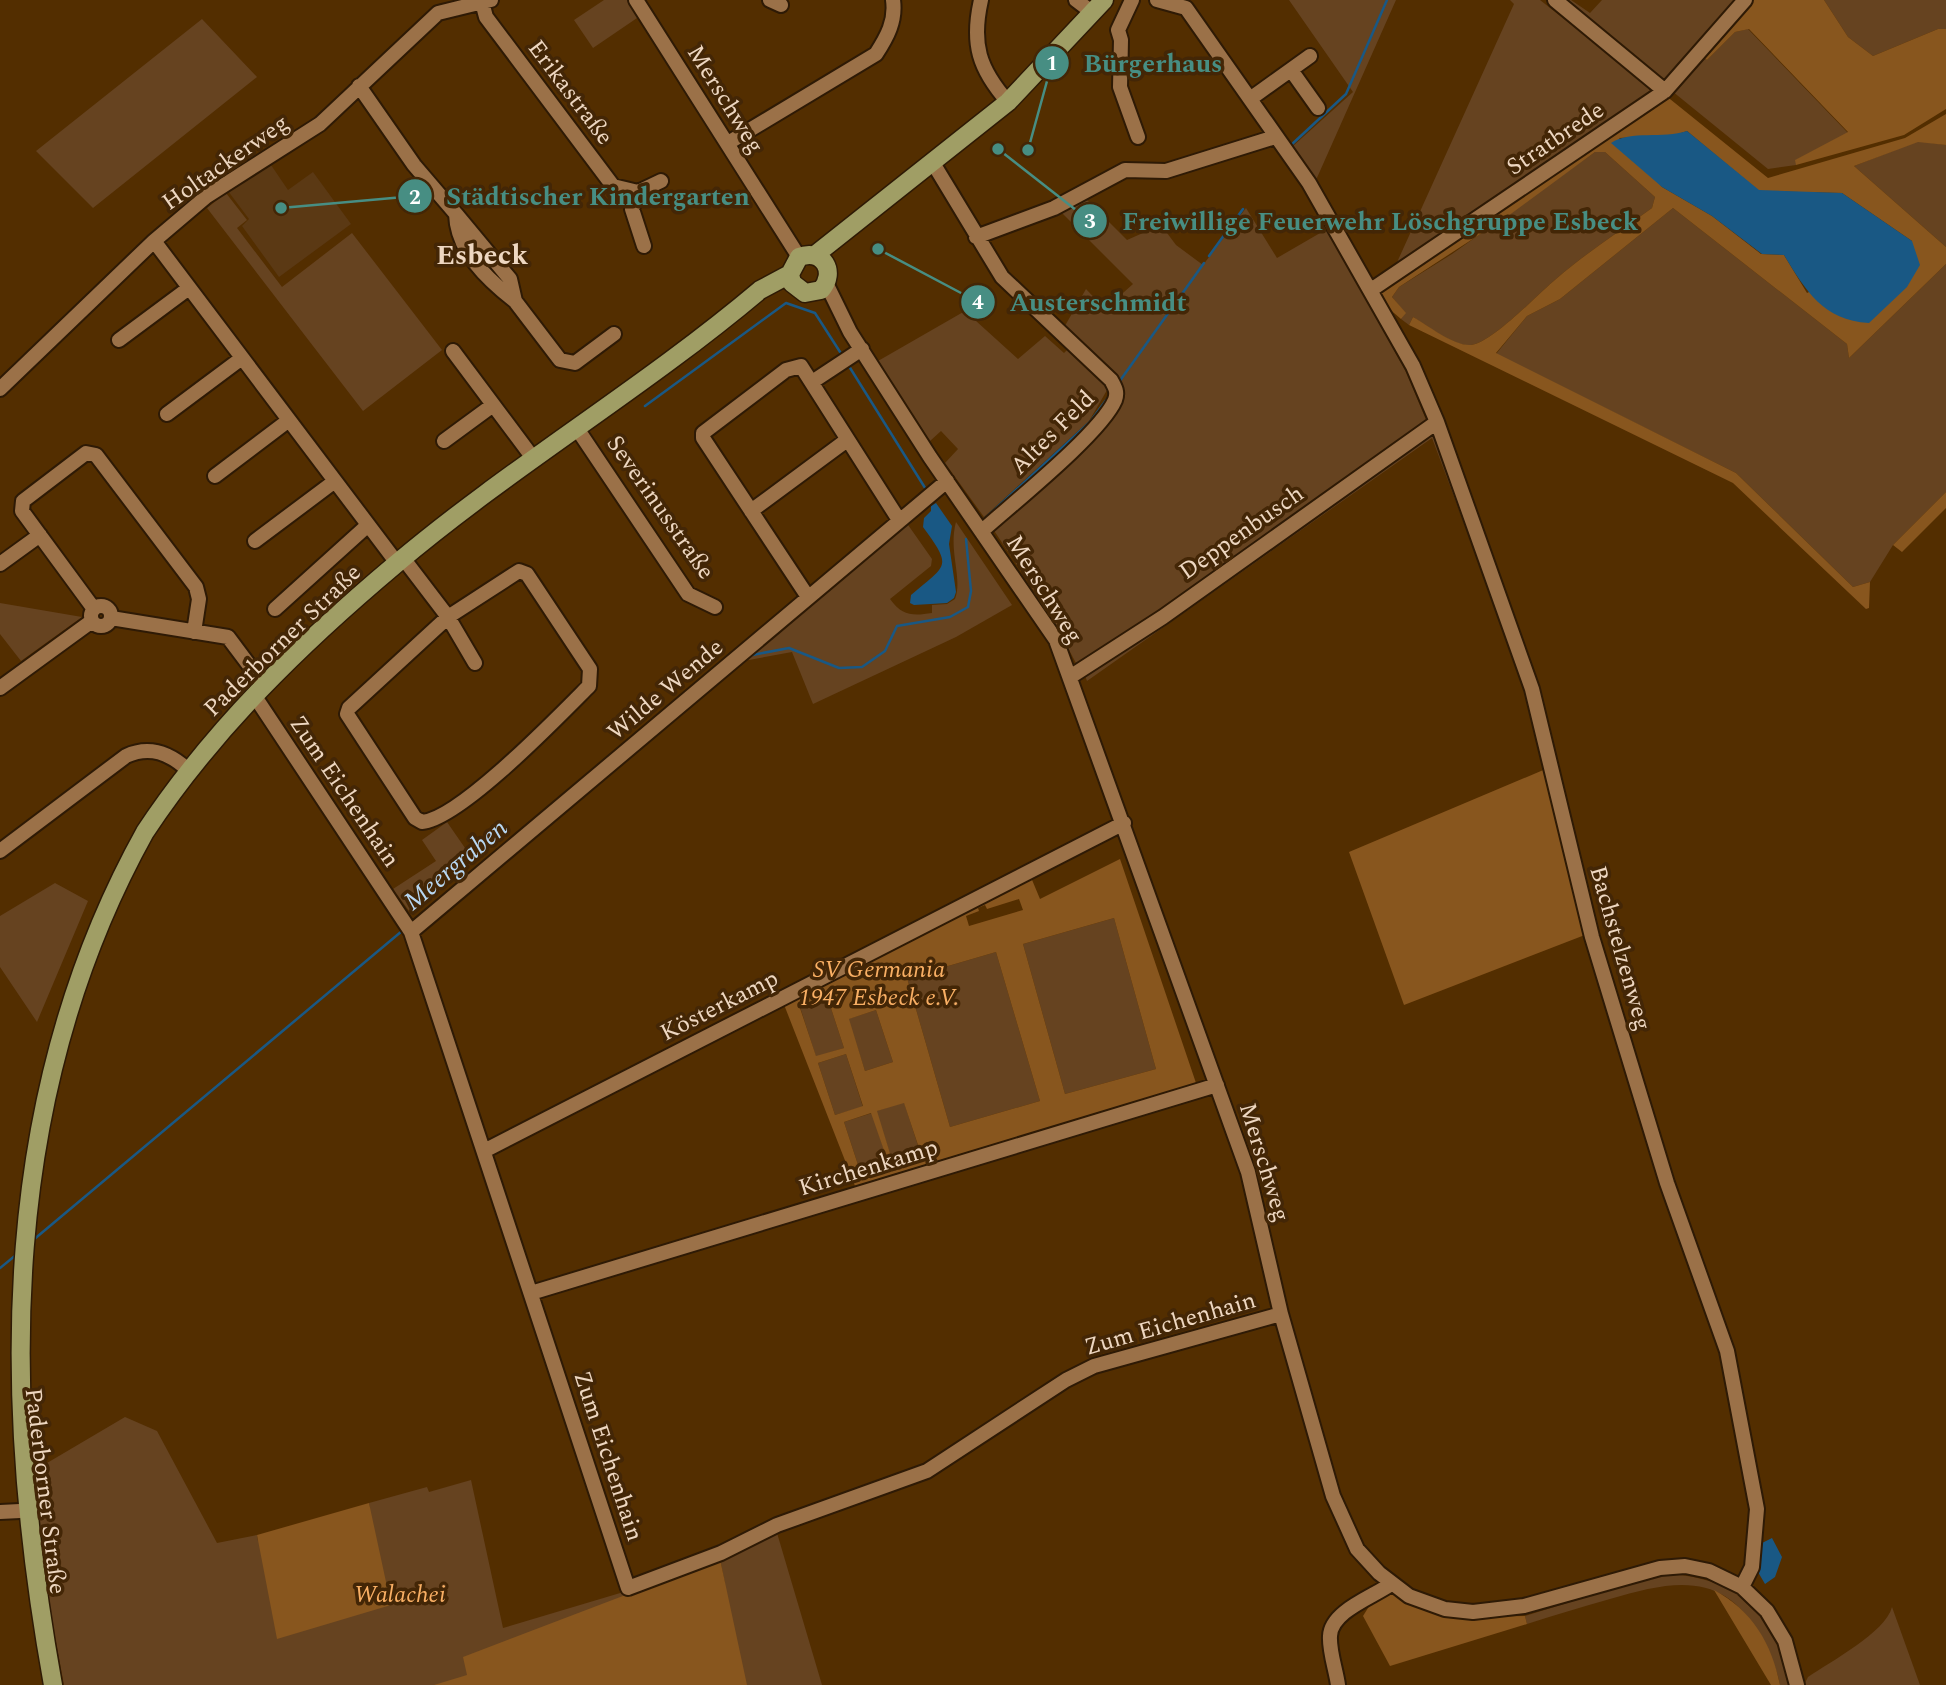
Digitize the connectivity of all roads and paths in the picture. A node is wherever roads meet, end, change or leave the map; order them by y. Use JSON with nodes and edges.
{"nodes":[{"id":1,"x":636,"y":0,"type":"edge"},
{"id":2,"x":893,"y":0,"type":"edge"},
{"id":3,"x":981,"y":0,"type":"edge"},
{"id":4,"x":1076,"y":0,"type":"edge"},
{"id":5,"x":1132,"y":0,"type":"edge"},
{"id":6,"x":1157,"y":0,"type":"edge"},
{"id":7,"x":1555,"y":0,"type":"edge"},
{"id":8,"x":1745,"y":0,"type":"edge"},
{"id":9,"x":486,"y":1,"type":"edge"},
{"id":10,"x":1098,"y":6,"type":"edge"},
{"id":11,"x":1310,"y":56,"type":"dead end"},
{"id":12,"x":1291,"y":70,"type":"junction"},
{"id":13,"x":359,"y":86,"type":"junction"},
{"id":14,"x":1665,"y":91,"type":"junction"},
{"id":15,"x":1250,"y":99,"type":"junction"},
{"id":16,"x":1008,"y":102,"type":"junction"},
{"id":17,"x":1318,"y":108,"type":"dead end"},
{"id":18,"x":1275,"y":136,"type":"junction"},
{"id":19,"x":1138,"y":137,"type":"dead end"},
{"id":20,"x":728,"y":143,"type":"junction"},
{"id":21,"x":933,"y":163,"type":"junction"},
{"id":22,"x":661,"y":181,"type":"dead end"},
{"id":23,"x":638,"y":191,"type":"junction"},
{"id":24,"x":976,"y":237,"type":"junction"},
{"id":25,"x":154,"y":241,"type":"junction"},
{"id":26,"x":644,"y":246,"type":"dead end"},
{"id":27,"x":813,"y":259,"type":"junction"},
{"id":28,"x":807,"y":285,"type":"junction"},
{"id":29,"x":189,"y":288,"type":"junction"},
{"id":30,"x":1371,"y":290,"type":"junction"},
{"id":31,"x":614,"y":334,"type":"dead end"},
{"id":32,"x":119,"y":340,"type":"dead end"},
{"id":33,"x":862,"y":349,"type":"junction"},
{"id":34,"x":453,"y":351,"type":"dead end"},
{"id":35,"x":242,"y":358,"type":"junction"},
{"id":36,"x":812,"y":382,"type":"junction"},
{"id":37,"x":0,"y":389,"type":"edge"},
{"id":38,"x":493,"y":405,"type":"junction"},
{"id":39,"x":167,"y":414,"type":"dead end"},
{"id":40,"x":289,"y":420,"type":"junction"},
{"id":41,"x":1437,"y":422,"type":"junction"},
{"id":42,"x":576,"y":427,"type":"junction"},
{"id":43,"x":847,"y":440,"type":"junction"},
{"id":44,"x":444,"y":441,"type":"dead end"},
{"id":45,"x":533,"y":458,"type":"junction"},
{"id":46,"x":215,"y":476,"type":"dead end"},
{"id":47,"x":335,"y":481,"type":"junction"},
{"id":48,"x":947,"y":481,"type":"junction"},
{"id":49,"x":751,"y":510,"type":"junction"},
{"id":50,"x":898,"y":520,"type":"junction"},
{"id":51,"x":368,"y":525,"type":"junction"},
{"id":52,"x":982,"y":531,"type":"junction"},
{"id":53,"x":40,"y":535,"type":"junction"},
{"id":54,"x":255,"y":541,"type":"dead end"},
{"id":55,"x":400,"y":561,"type":"junction"},
{"id":56,"x":0,"y":564,"type":"edge"},
{"id":57,"x":808,"y":597,"type":"junction"},
{"id":58,"x":715,"y":607,"type":"dead end"},
{"id":59,"x":275,"y":609,"type":"dead end"},
{"id":60,"x":93,"y":615,"type":"junction"},
{"id":61,"x":448,"y":617,"type":"junction"},
{"id":62,"x":194,"y":632,"type":"junction"},
{"id":63,"x":475,"y":663,"type":"dead end"},
{"id":64,"x":1070,"y":677,"type":"junction"},
{"id":65,"x":0,"y":688,"type":"edge"},
{"id":66,"x":259,"y":690,"type":"junction"},
{"id":67,"x":189,"y":771,"type":"junction"},
{"id":68,"x":1124,"y":823,"type":"junction"},
{"id":69,"x":0,"y":851,"type":"edge"},
{"id":70,"x":411,"y":932,"type":"junction"},
{"id":71,"x":1217,"y":1085,"type":"junction"},
{"id":72,"x":484,"y":1151,"type":"junction"},
{"id":73,"x":18,"y":1154,"type":"dead end"},
{"id":74,"x":5,"y":1287,"type":"dead end"},
{"id":75,"x":531,"y":1293,"type":"junction"},
{"id":76,"x":1281,"y":1314,"type":"junction"},
{"id":77,"x":20,"y":1511,"type":"junction"},
{"id":78,"x":0,"y":1512,"type":"edge"},
{"id":79,"x":1391,"y":1584,"type":"junction"},
{"id":80,"x":1742,"y":1587,"type":"junction"},
{"id":81,"x":53,"y":1685,"type":"edge"},
{"id":82,"x":1338,"y":1685,"type":"edge"},
{"id":83,"x":1797,"y":1685,"type":"edge"}],
"edges":[{"from":1,"to":20,"type":"street","name":"Merschweg"},
{"from":2,"to":20,"type":"street"},
{"from":3,"to":16,"type":"street"},
{"from":4,"to":10,"type":"street"},
{"from":5,"to":19,"type":"street"},
{"from":6,"to":15,"type":"street","name":"Bachstelzenweg"},
{"from":7,"to":14,"type":"street"},
{"from":8,"to":14,"type":"street","name":"Stratbrede"},
{"from":9,"to":13,"type":"street","name":"Holtackerweg"},
{"from":9,"to":23,"type":"street","name":"Erikastraße"},
{"from":10,"to":16,"type":"main road"},
{"from":11,"to":12,"type":"street"},
{"from":12,"to":15,"type":"street"},
{"from":12,"to":17,"type":"street"},
{"from":13,"to":25,"type":"street","name":"Holtackerweg"},
{"from":13,"to":31,"type":"street"},
{"from":14,"to":30,"type":"street","name":"Stratbrede"},
{"from":15,"to":18,"type":"street","name":"Bachstelzenweg"},
{"from":16,"to":21,"type":"main road"},
{"from":18,"to":24,"type":"street"},
{"from":18,"to":30,"type":"street","name":"Bachstelzenweg"},
{"from":20,"to":27,"type":"street","name":"Merschweg"},
{"from":21,"to":24,"type":"street","name":"Altes Feld"},
{"from":21,"to":27,"type":"main road"},
{"from":22,"to":23,"type":"street"},
{"from":23,"to":26,"type":"street"},
{"from":24,"to":52,"type":"street","name":"Altes Feld"},
{"from":25,"to":29,"type":"street"},
{"from":25,"to":37,"type":"street","name":"Holtackerweg"},
{"from":27,"to":28,"type":"main road"},
{"from":27,"to":28,"type":"main road"},
{"from":28,"to":33,"type":"street","name":"Merschweg"},
{"from":28,"to":42,"type":"main road","name":"Paderborner Straße"},
{"from":29,"to":32,"type":"street"},
{"from":29,"to":35,"type":"street"},
{"from":30,"to":41,"type":"street","name":"Bachstelzenweg"},
{"from":33,"to":36,"type":"street"},
{"from":33,"to":48,"type":"street","name":"Merschweg"},
{"from":34,"to":38,"type":"street"},
{"from":35,"to":39,"type":"street"},
{"from":35,"to":40,"type":"street"},
{"from":36,"to":43,"type":"street"},
{"from":36,"to":49,"type":"street"},
{"from":38,"to":44,"type":"street"},
{"from":38,"to":45,"type":"street"},
{"from":40,"to":46,"type":"street"},
{"from":40,"to":47,"type":"street"},
{"from":41,"to":64,"type":"street","name":"Deppenbusch"},
{"from":41,"to":80,"type":"street","name":"Bachstelzenweg"},
{"from":42,"to":45,"type":"main road","name":"Paderborner Straße"},
{"from":42,"to":58,"type":"street","name":"Severinusstraße"},
{"from":43,"to":49,"type":"street"},
{"from":43,"to":50,"type":"street"},
{"from":45,"to":55,"type":"main road","name":"Paderborner Straße"},
{"from":47,"to":51,"type":"street"},
{"from":47,"to":54,"type":"street"},
{"from":48,"to":50,"type":"street","name":"Wilde Wende"},
{"from":48,"to":52,"type":"street","name":"Merschweg"},
{"from":49,"to":57,"type":"street"},
{"from":50,"to":57,"type":"street","name":"Wilde Wende"},
{"from":51,"to":55,"type":"street"},
{"from":51,"to":59,"type":"street"},
{"from":52,"to":64,"type":"street","name":"Merschweg"},
{"from":53,"to":56,"type":"street"},
{"from":53,"to":60,"type":"street"},
{"from":53,"to":62,"type":"street"},
{"from":55,"to":61,"type":"street"},
{"from":55,"to":66,"type":"main road","name":"Paderborner Straße"},
{"from":57,"to":70,"type":"street","name":"Wilde Wende"},
{"from":60,"to":62,"type":"street","name":"Zum Eichenhain"},
{"from":60,"to":65,"type":"street"},
{"from":61,"to":61,"type":"street"},
{"from":61,"to":63,"type":"street"},
{"from":62,"to":66,"type":"street","name":"Zum Eichenhain"},
{"from":64,"to":68,"type":"street","name":"Merschweg"},
{"from":66,"to":67,"type":"main road","name":"Paderborner Straße"},
{"from":66,"to":70,"type":"street","name":"Zum Eichenhain"},
{"from":67,"to":69,"type":"street"},
{"from":67,"to":73,"type":"main road","name":"Paderborner Straße"},
{"from":68,"to":71,"type":"street","name":"Merschweg"},
{"from":68,"to":72,"type":"street","name":"Kösterkamp"},
{"from":70,"to":72,"type":"street","name":"Zum Eichenhain"},
{"from":71,"to":75,"type":"street","name":"Kirchenkamp"},
{"from":71,"to":76,"type":"street","name":"Merschweg"},
{"from":72,"to":75,"type":"street","name":"Zum Eichenhain"},
{"from":74,"to":77,"type":"main road","name":"Paderborner Straße"},
{"from":75,"to":76,"type":"street","name":"Zum Eichenhain"},
{"from":76,"to":79,"type":"street","name":"Merschweg"},
{"from":77,"to":78,"type":"street"},
{"from":77,"to":81,"type":"main road","name":"Paderborner Straße"},
{"from":79,"to":80,"type":"street","name":"Merschweg"},
{"from":79,"to":82,"type":"street"},
{"from":80,"to":83,"type":"street","name":"Merschweg"}]}
